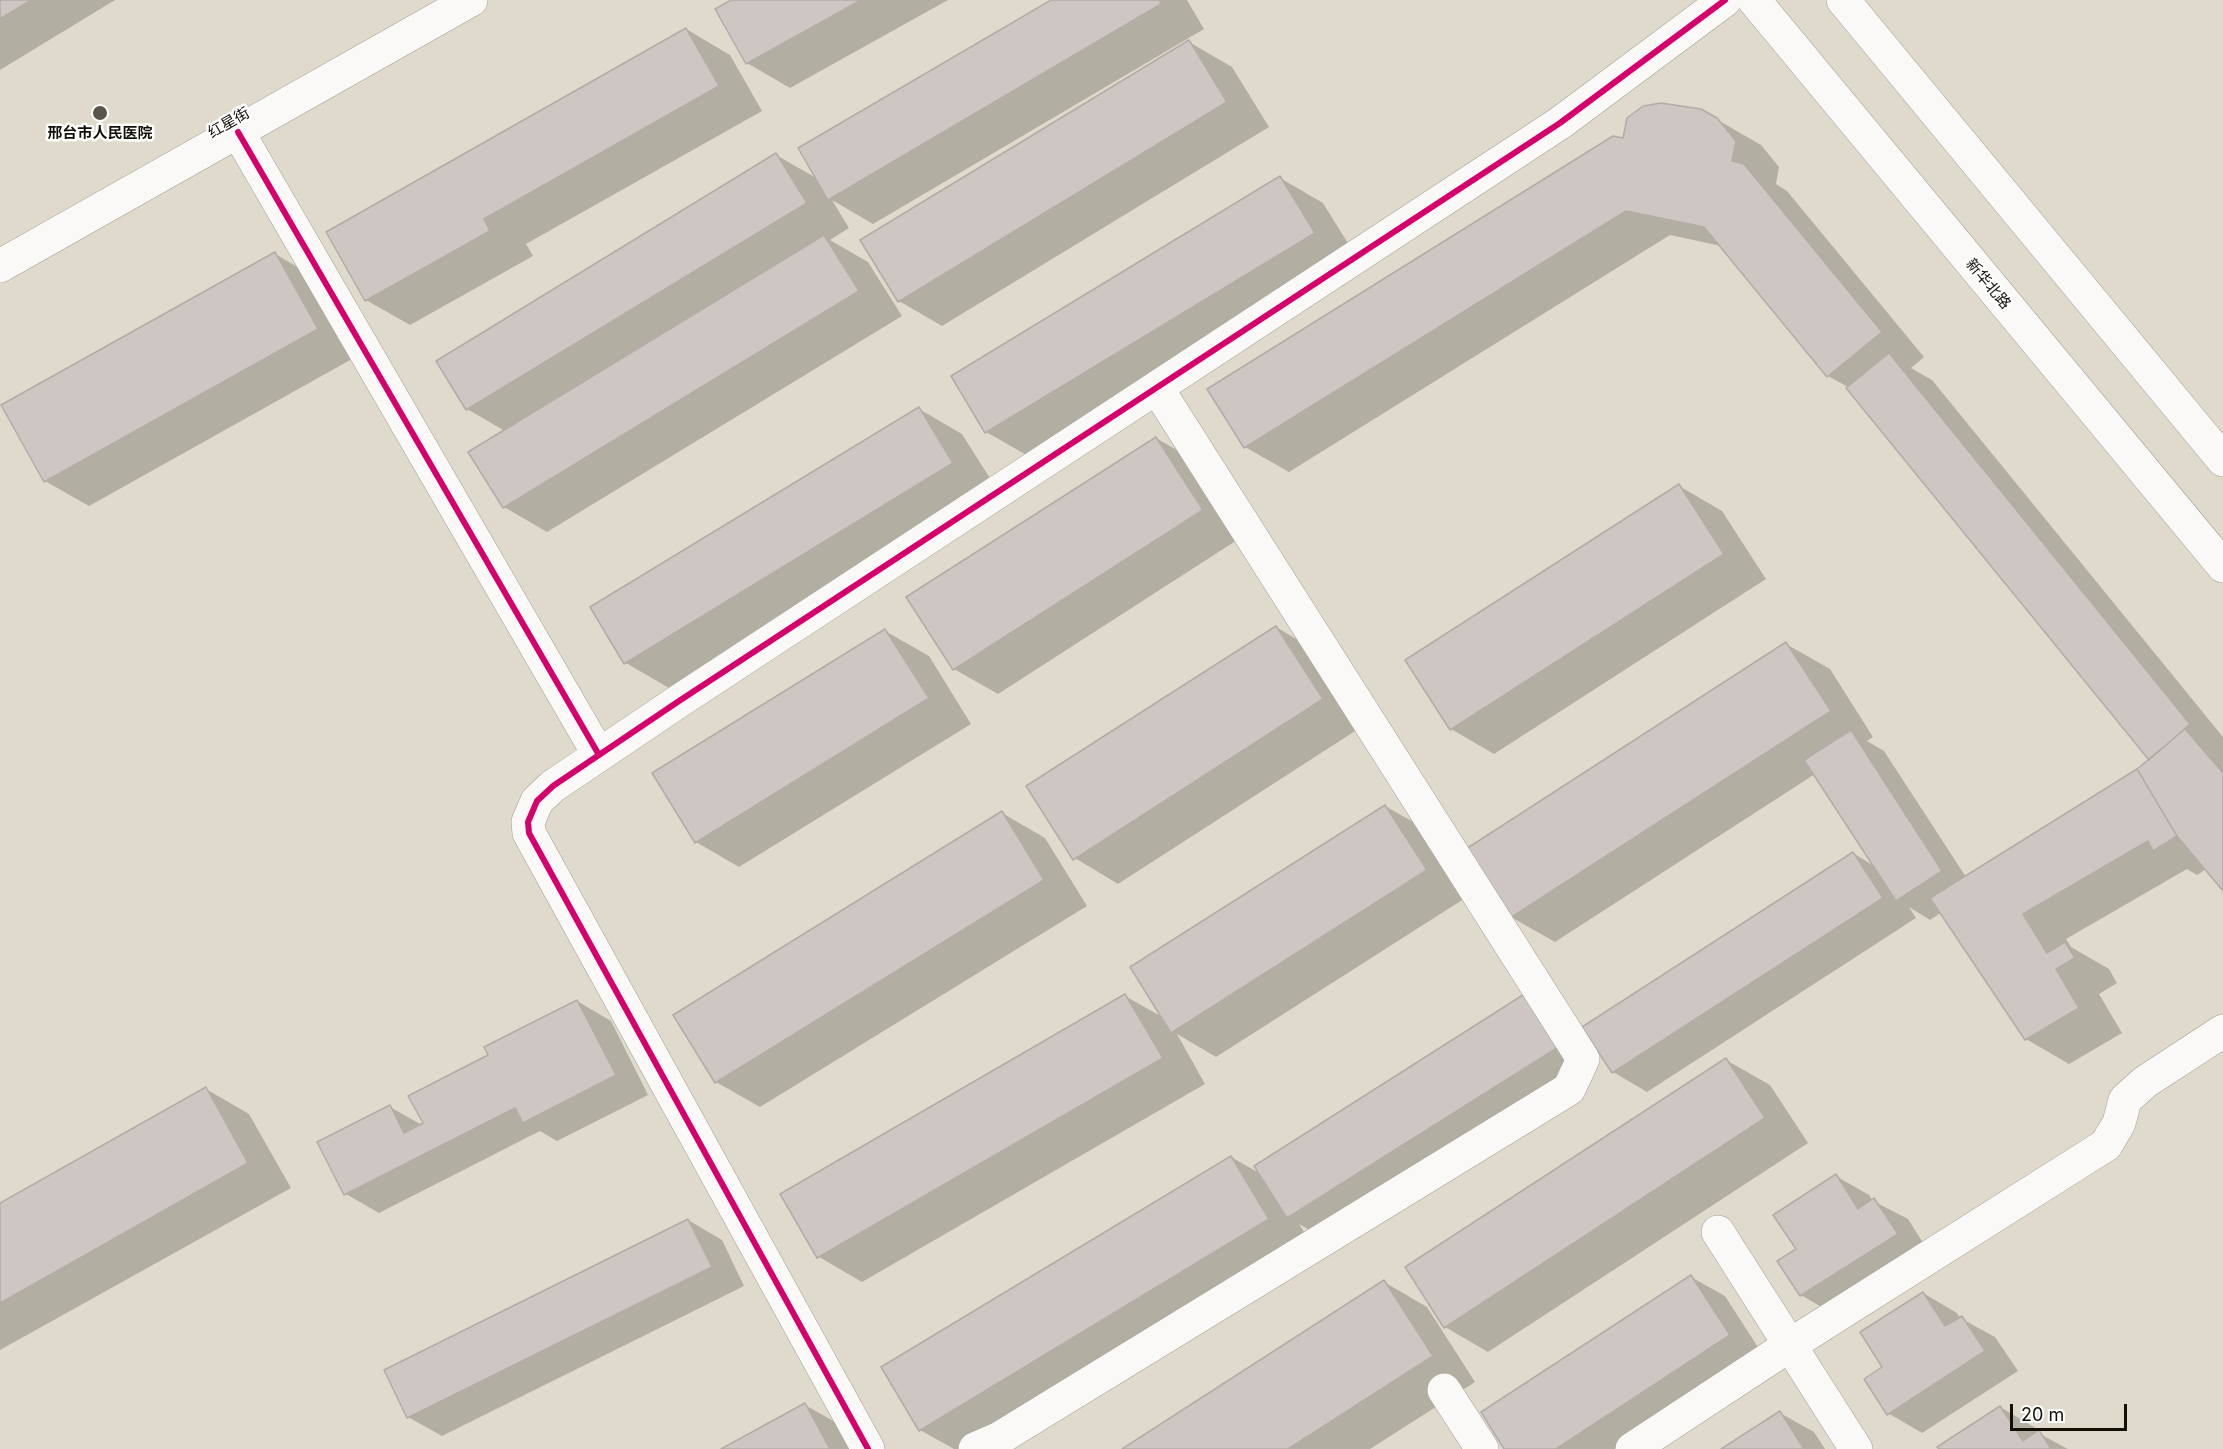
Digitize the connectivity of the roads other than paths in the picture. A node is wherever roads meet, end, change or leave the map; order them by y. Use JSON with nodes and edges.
{"nodes":[{"id":1,"x":471,"y":0,"type":"edge"},
{"id":2,"x":1725,"y":0,"type":"edge"},
{"id":3,"x":1754,"y":0,"type":"edge"},
{"id":4,"x":1843,"y":0,"type":"edge"},
{"id":5,"x":238,"y":132,"type":"junction"},
{"id":6,"x":0,"y":266,"type":"edge"},
{"id":7,"x":1157,"y":388,"type":"junction"},
{"id":8,"x":2223,"y":460,"type":"edge"},
{"id":9,"x":2223,"y":566,"type":"edge"},
{"id":10,"x":599,"y":755,"type":"junction"},
{"id":11,"x":2223,"y":1030,"type":"edge"},
{"id":12,"x":1718,"y":1232,"type":"dead end"},
{"id":13,"x":1790,"y":1345,"type":"junction"},
{"id":14,"x":1444,"y":1390,"type":"dead end"},
{"id":15,"x":868,"y":1449,"type":"edge"},
{"id":16,"x":975,"y":1449,"type":"edge"},
{"id":17,"x":1482,"y":1449,"type":"edge"},
{"id":18,"x":1632,"y":1449,"type":"edge"},
{"id":19,"x":1856,"y":1449,"type":"edge"}],
"edges":[{"from":1,"to":5,"type":"street","name":"红星街"},
{"from":2,"to":7,"type":"street"},
{"from":3,"to":9,"type":"street","name":"新华北路"},
{"from":4,"to":8,"type":"street"},
{"from":5,"to":6,"type":"street","name":"红星街"},
{"from":5,"to":10,"type":"street"},
{"from":7,"to":10,"type":"street"},
{"from":7,"to":16,"type":"street"},
{"from":10,"to":15,"type":"street"},
{"from":11,"to":13,"type":"street"},
{"from":12,"to":13,"type":"street"},
{"from":13,"to":18,"type":"street"},
{"from":13,"to":19,"type":"street"},
{"from":14,"to":17,"type":"street"}]}
